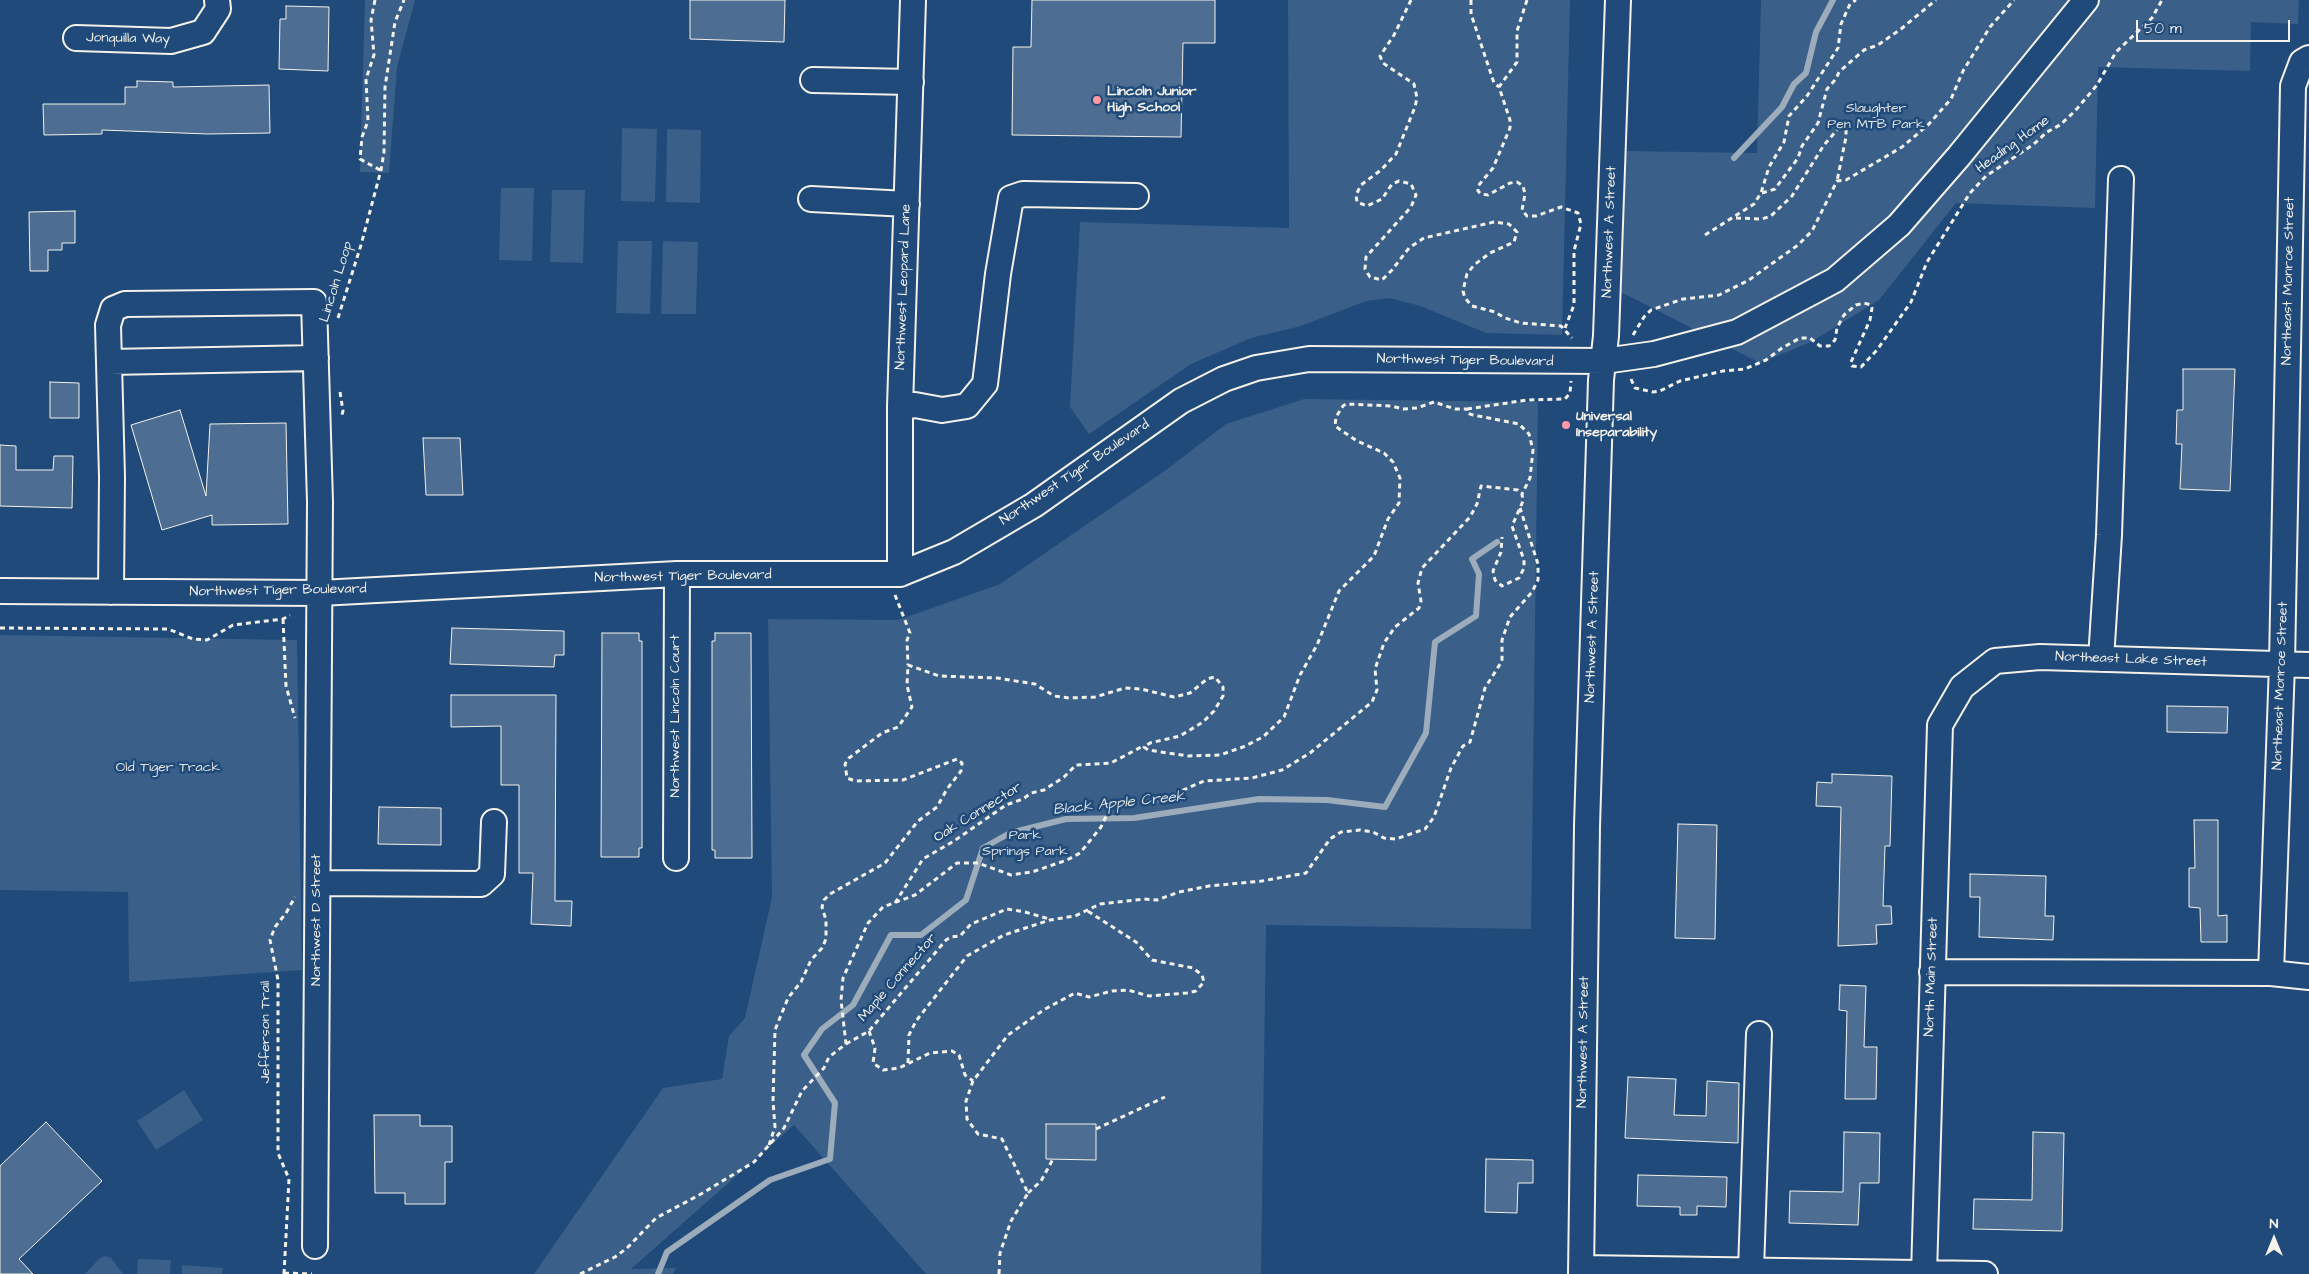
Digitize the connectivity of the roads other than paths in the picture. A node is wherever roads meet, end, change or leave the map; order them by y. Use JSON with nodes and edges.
{"nodes":[{"id":1,"x":217,"y":0,"type":"edge"},
{"id":2,"x":913,"y":0,"type":"edge"},
{"id":3,"x":1618,"y":0,"type":"edge"},
{"id":4,"x":2086,"y":0,"type":"edge"},
{"id":5,"x":76,"y":38,"type":"dead end"},
{"id":6,"x":2306,"y":60,"type":"edge"},
{"id":7,"x":813,"y":80,"type":"dead end"},
{"id":8,"x":911,"y":82,"type":"junction"},
{"id":9,"x":2121,"y":179,"type":"dead end"},
{"id":10,"x":1136,"y":196,"type":"dead end"},
{"id":11,"x":811,"y":199,"type":"dead end"},
{"id":12,"x":907,"y":204,"type":"junction"},
{"id":13,"x":316,"y":358,"type":"junction"},
{"id":14,"x":109,"y":362,"type":"junction"},
{"id":15,"x":1604,"y":362,"type":"junction"},
{"id":16,"x":900,"y":407,"type":"junction"},
{"id":17,"x":677,"y":574,"type":"junction"},
{"id":18,"x":897,"y":584,"type":"junction"},
{"id":19,"x":0,"y":591,"type":"edge"},
{"id":20,"x":111,"y":592,"type":"junction"},
{"id":21,"x":320,"y":593,"type":"junction"},
{"id":22,"x":2101,"y":659,"type":"junction"},
{"id":23,"x":2282,"y":664,"type":"junction"},
{"id":24,"x":2309,"y":665,"type":"edge"},
{"id":25,"x":1962,"y":686,"type":"joint"},
{"id":26,"x":494,"y":822,"type":"dead end"},
{"id":27,"x":676,"y":858,"type":"dead end"},
{"id":28,"x":307,"y":888,"type":"junction"},
{"id":29,"x":1932,"y":972,"type":"junction"},
{"id":30,"x":2271,"y":973,"type":"junction"},
{"id":31,"x":2309,"y":977,"type":"edge"},
{"id":32,"x":1759,"y":1034,"type":"dead end"},
{"id":33,"x":315,"y":1246,"type":"dead end"},
{"id":34,"x":1751,"y":1270,"type":"junction"},
{"id":35,"x":1581,"y":1271,"type":"edge"},
{"id":36,"x":1924,"y":1273,"type":"edge"},
{"id":37,"x":1985,"y":1274,"type":"edge"}],
"edges":[{"from":1,"to":5,"type":"street","name":"Jonquilla Way"},
{"from":2,"to":8,"type":"street","name":"Northwest Leopard Lane"},
{"from":3,"to":15,"type":"street","name":"Northwest A Street"},
{"from":4,"to":15,"type":"street","name":"Northwest Tiger Boulevard"},
{"from":6,"to":23,"type":"street","name":"Northeast Monroe Street"},
{"from":7,"to":8,"type":"street"},
{"from":8,"to":12,"type":"street","name":"Northwest Leopard Lane"},
{"from":9,"to":22,"type":"street"},
{"from":10,"to":16,"type":"street"},
{"from":11,"to":12,"type":"street"},
{"from":12,"to":16,"type":"street","name":"Northwest Leopard Lane"},
{"from":13,"to":14,"type":"street"},
{"from":13,"to":14,"type":"street","name":"Northwest D Street"},
{"from":13,"to":21,"type":"street","name":"Northwest D Street"},
{"from":14,"to":20,"type":"street"},
{"from":15,"to":18,"type":"street","name":"Northwest Tiger Boulevard"},
{"from":15,"to":35,"type":"street","name":"Northwest A Street"},
{"from":16,"to":18,"type":"street","name":"Northwest Leopard Lane"},
{"from":17,"to":18,"type":"street","name":"Northwest Tiger Boulevard"},
{"from":17,"to":21,"type":"street","name":"Northwest Tiger Boulevard"},
{"from":17,"to":27,"type":"street","name":"Northwest Lincoln Court"},
{"from":19,"to":20,"type":"street","name":"Northwest Tiger Boulevard"},
{"from":20,"to":21,"type":"street","name":"Northwest Tiger Boulevard"},
{"from":21,"to":28,"type":"street","name":"Northwest D Street"},
{"from":22,"to":23,"type":"street","name":"Northeast Lake Street"},
{"from":22,"to":25,"type":"street","name":"Northeast Lake Street"},
{"from":23,"to":24,"type":"street","name":"Northeast Lake Street"},
{"from":23,"to":30,"type":"street","name":"Northeast Monroe Street"},
{"from":25,"to":29,"type":"street","name":"North Main Street"},
{"from":26,"to":28,"type":"street"},
{"from":28,"to":33,"type":"street","name":"Northwest D Street"},
{"from":29,"to":30,"type":"street"},
{"from":29,"to":36,"type":"street","name":"North Main Street"},
{"from":30,"to":31,"type":"street"},
{"from":32,"to":34,"type":"street"},
{"from":34,"to":35,"type":"street"},
{"from":34,"to":36,"type":"street"},
{"from":36,"to":37,"type":"street"}]}
